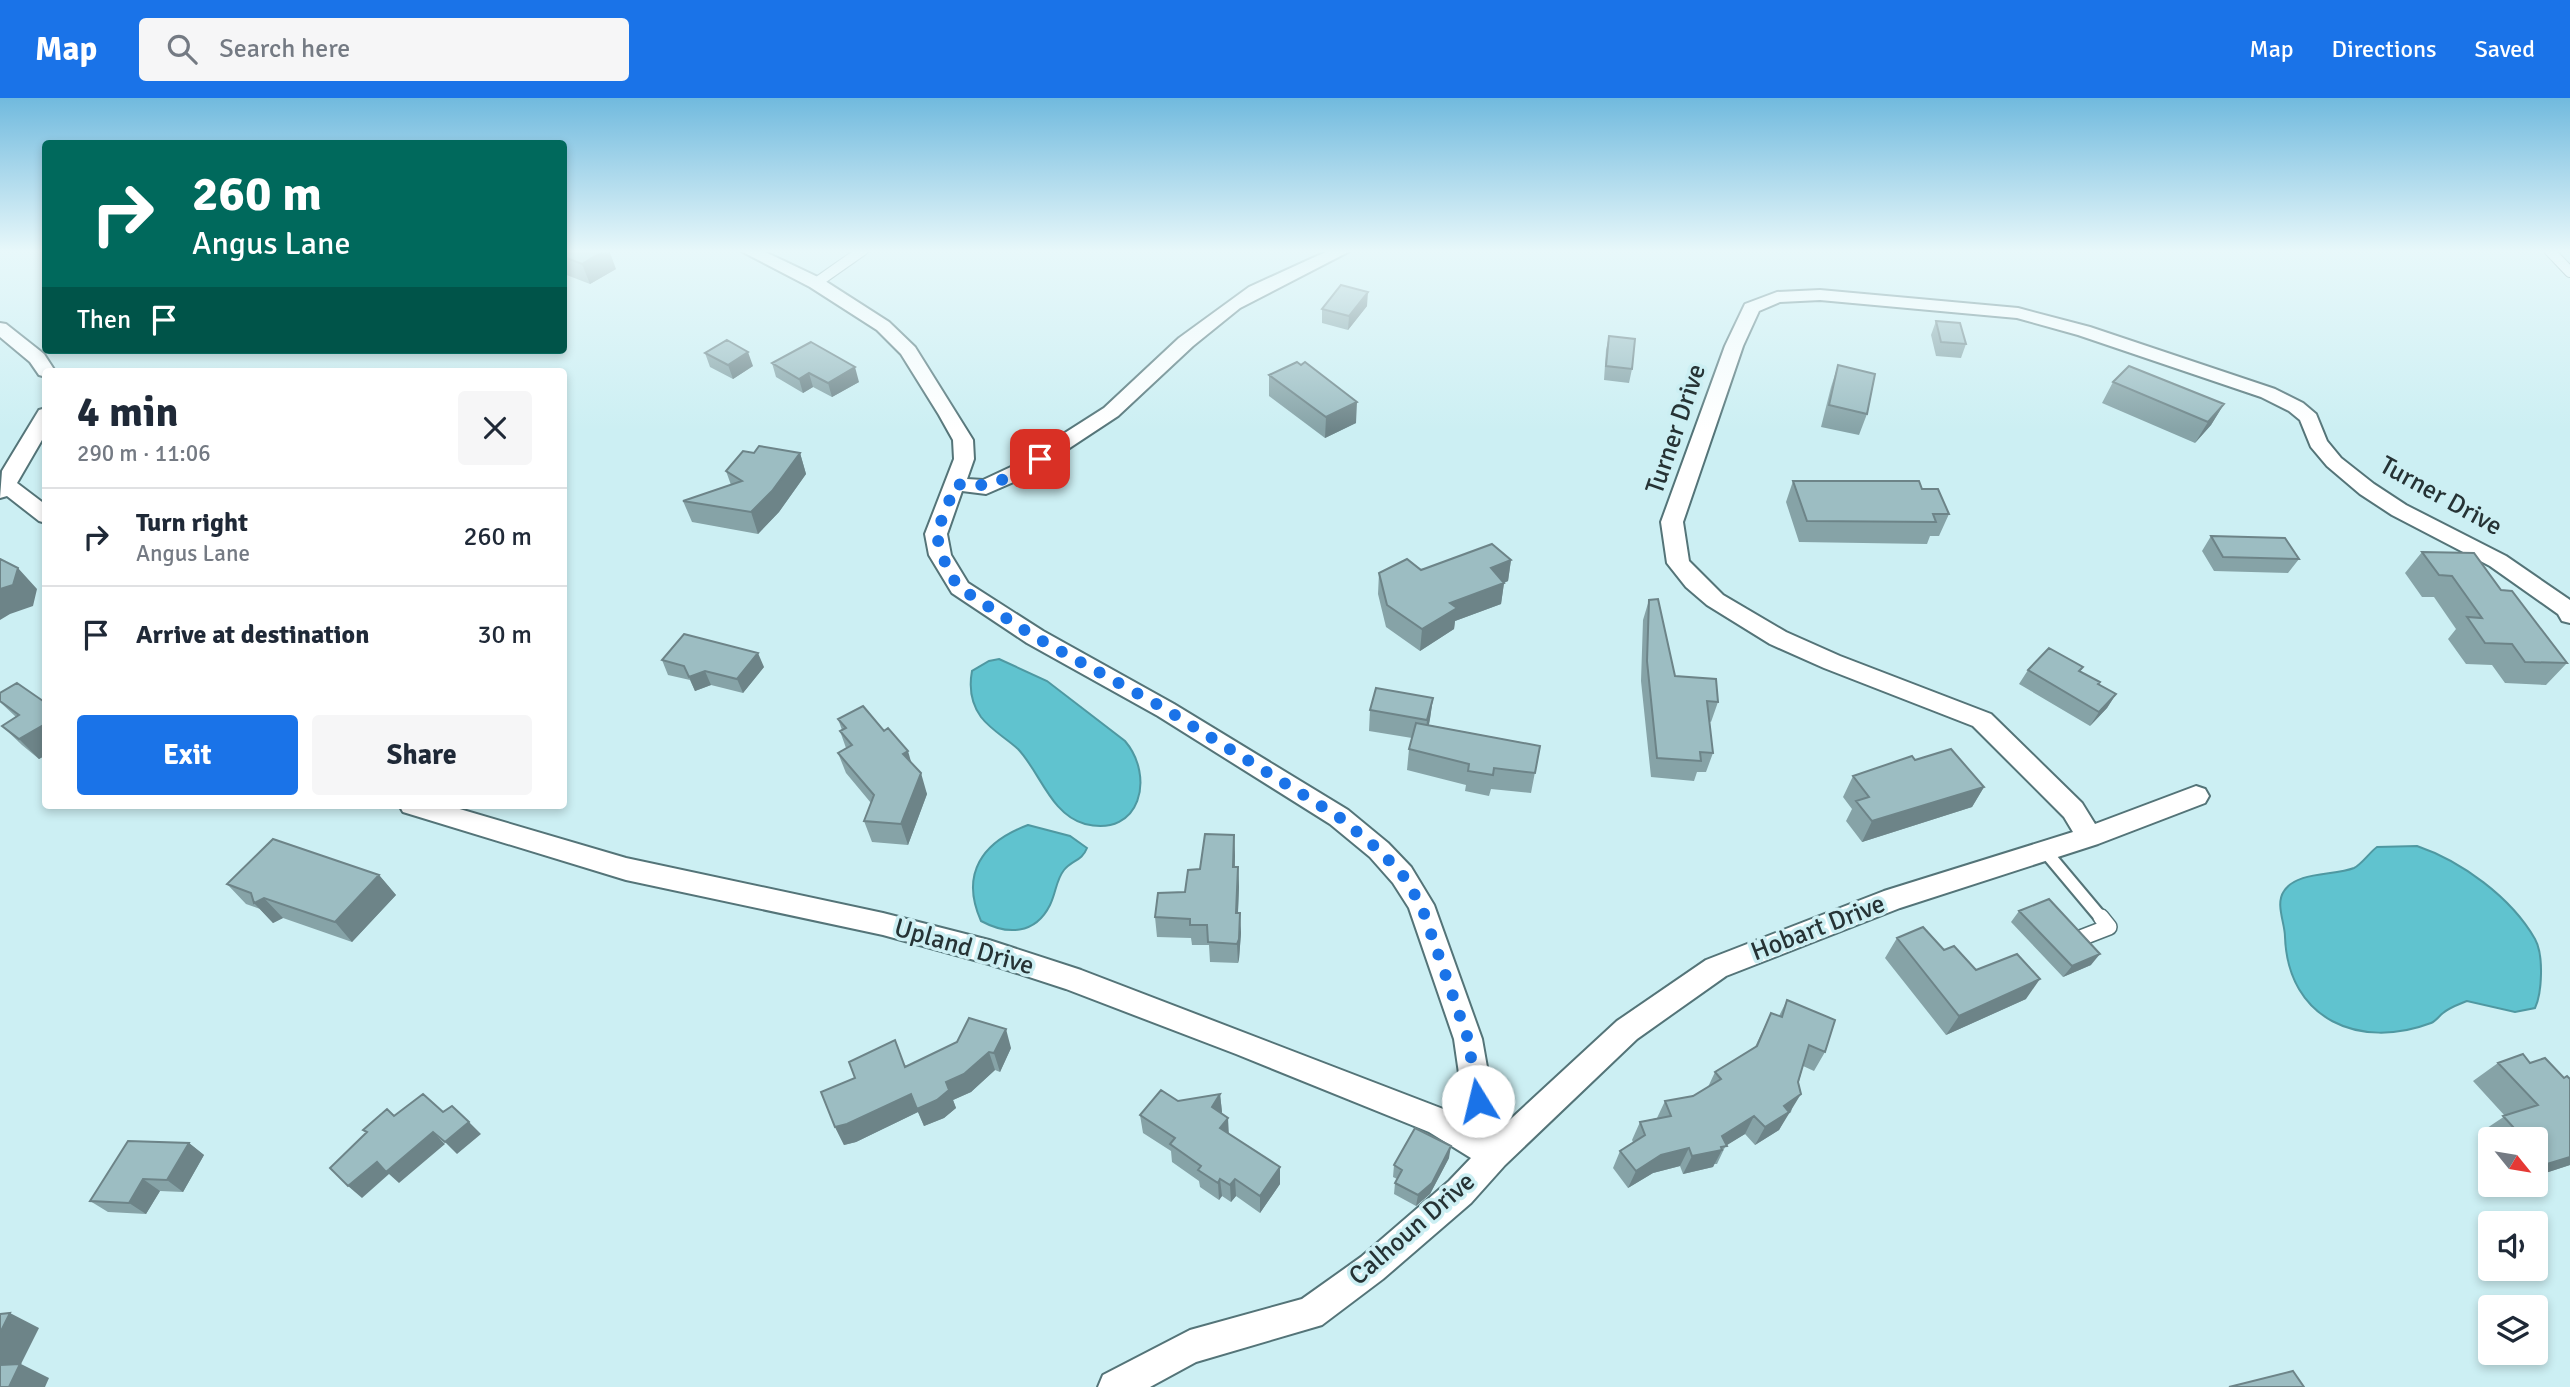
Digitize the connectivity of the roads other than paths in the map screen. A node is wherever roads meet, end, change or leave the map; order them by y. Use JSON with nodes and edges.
{"nodes":[{"id":1,"x":858,"y":310,"type":"edge"},
{"id":2,"x":1226,"y":310,"type":"edge"},
{"id":3,"x":1750,"y":310,"type":"edge"},
{"id":4,"x":1987,"y":310,"type":"edge"},
{"id":5,"x":0,"y":328,"type":"edge"},
{"id":6,"x":44,"y":368,"type":"edge"},
{"id":7,"x":42,"y":422,"type":"edge"},
{"id":8,"x":956,"y":484,"type":"junction"},
{"id":9,"x":4,"y":488,"type":"edge"},
{"id":10,"x":42,"y":513,"type":"edge"},
{"id":11,"x":2570,"y":615,"type":"edge"},
{"id":12,"x":2196,"y":796,"type":"dead end"},
{"id":13,"x":425,"y":809,"type":"edge"},
{"id":14,"x":2089,"y":837,"type":"junction"},
{"id":15,"x":2045,"y":851,"type":"junction"},
{"id":16,"x":2078,"y":939,"type":"edge"},
{"id":17,"x":1494,"y":1155,"type":"junction"},
{"id":18,"x":1115,"y":1387,"type":"edge"}],
"edges":[{"from":1,"to":8,"type":"street","name":"Calhoun Drive"},
{"from":2,"to":8,"type":"street"},
{"from":3,"to":14,"type":"street","name":"Turner Drive"},
{"from":4,"to":11,"type":"street","name":"Turner Drive"},
{"from":5,"to":6,"type":"street"},
{"from":7,"to":9,"type":"street"},
{"from":8,"to":17,"type":"street","name":"Calhoun Drive"},
{"from":9,"to":10,"type":"street"},
{"from":12,"to":14,"type":"street","name":"Hobart Drive"},
{"from":13,"to":17,"type":"street","name":"Upland Drive"},
{"from":14,"to":15,"type":"street","name":"Hobart Drive"},
{"from":15,"to":16,"type":"lane"},
{"from":15,"to":17,"type":"street","name":"Hobart Drive"},
{"from":17,"to":18,"type":"street","name":"Calhoun Drive"}]}
